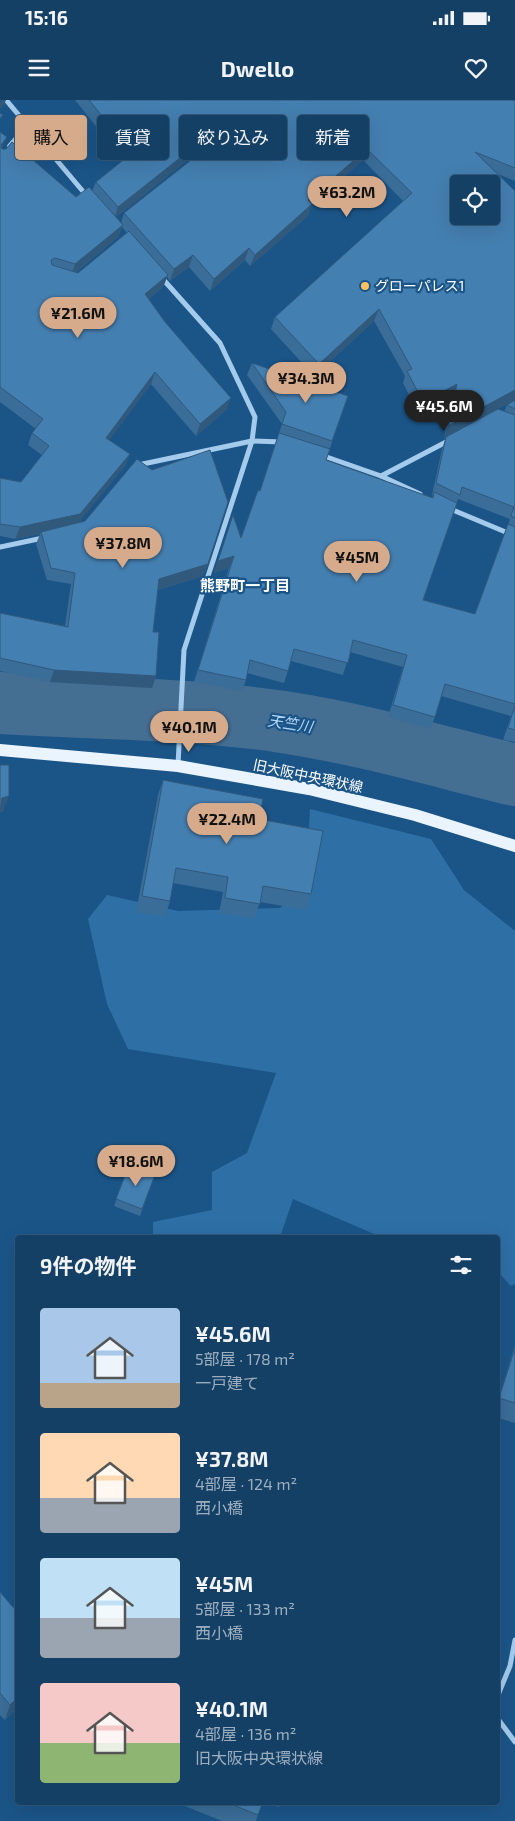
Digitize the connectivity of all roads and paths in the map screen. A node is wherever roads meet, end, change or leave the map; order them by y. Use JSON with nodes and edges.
{"nodes":[{"id":1,"x":6,"y":100,"type":"edge"},
{"id":2,"x":18,"y":115,"type":"edge"},
{"id":3,"x":15,"y":139,"type":"edge"},
{"id":4,"x":5,"y":151,"type":"edge"},
{"id":5,"x":56,"y":160,"type":"edge"},
{"id":6,"x":89,"y":198,"type":"edge"},
{"id":7,"x":156,"y":272,"type":"edge"},
{"id":8,"x":451,"y":439,"type":"edge"},
{"id":9,"x":252,"y":442,"type":"junction"},
{"id":10,"x":288,"y":444,"type":"edge"},
{"id":11,"x":316,"y":453,"type":"edge"},
{"id":12,"x":131,"y":466,"type":"edge"},
{"id":13,"x":381,"y":476,"type":"junction"},
{"id":14,"x":424,"y":496,"type":"edge"},
{"id":15,"x":441,"y":505,"type":"edge"},
{"id":16,"x":515,"y":536,"type":"edge"},
{"id":17,"x":49,"y":537,"type":"edge"},
{"id":18,"x":0,"y":547,"type":"edge"},
{"id":19,"x":0,"y":750,"type":"edge"},
{"id":20,"x":178,"y":766,"type":"junction"},
{"id":21,"x":515,"y":846,"type":"edge"},
{"id":22,"x":515,"y":1640,"type":"edge"},
{"id":23,"x":500,"y":1691,"type":"edge"},
{"id":24,"x":500,"y":1722,"type":"edge"},
{"id":25,"x":515,"y":1742,"type":"edge"}],
"edges":[{"from":1,"to":2,"type":"street"},
{"from":3,"to":4,"type":"lane"},
{"from":5,"to":6,"type":"street"},
{"from":7,"to":9,"type":"street"},
{"from":8,"to":13,"type":"street"},
{"from":9,"to":10,"type":"street"},
{"from":9,"to":12,"type":"street"},
{"from":9,"to":20,"type":"street"},
{"from":11,"to":13,"type":"street"},
{"from":13,"to":14,"type":"street"},
{"from":15,"to":16,"type":"street"},
{"from":17,"to":18,"type":"street"},
{"from":19,"to":20,"type":"main road","name":"旧大阪中央環状線"},
{"from":20,"to":21,"type":"main road","name":"旧大阪中央環状線"},
{"from":22,"to":23,"type":"street"},
{"from":24,"to":25,"type":"street"}]}
